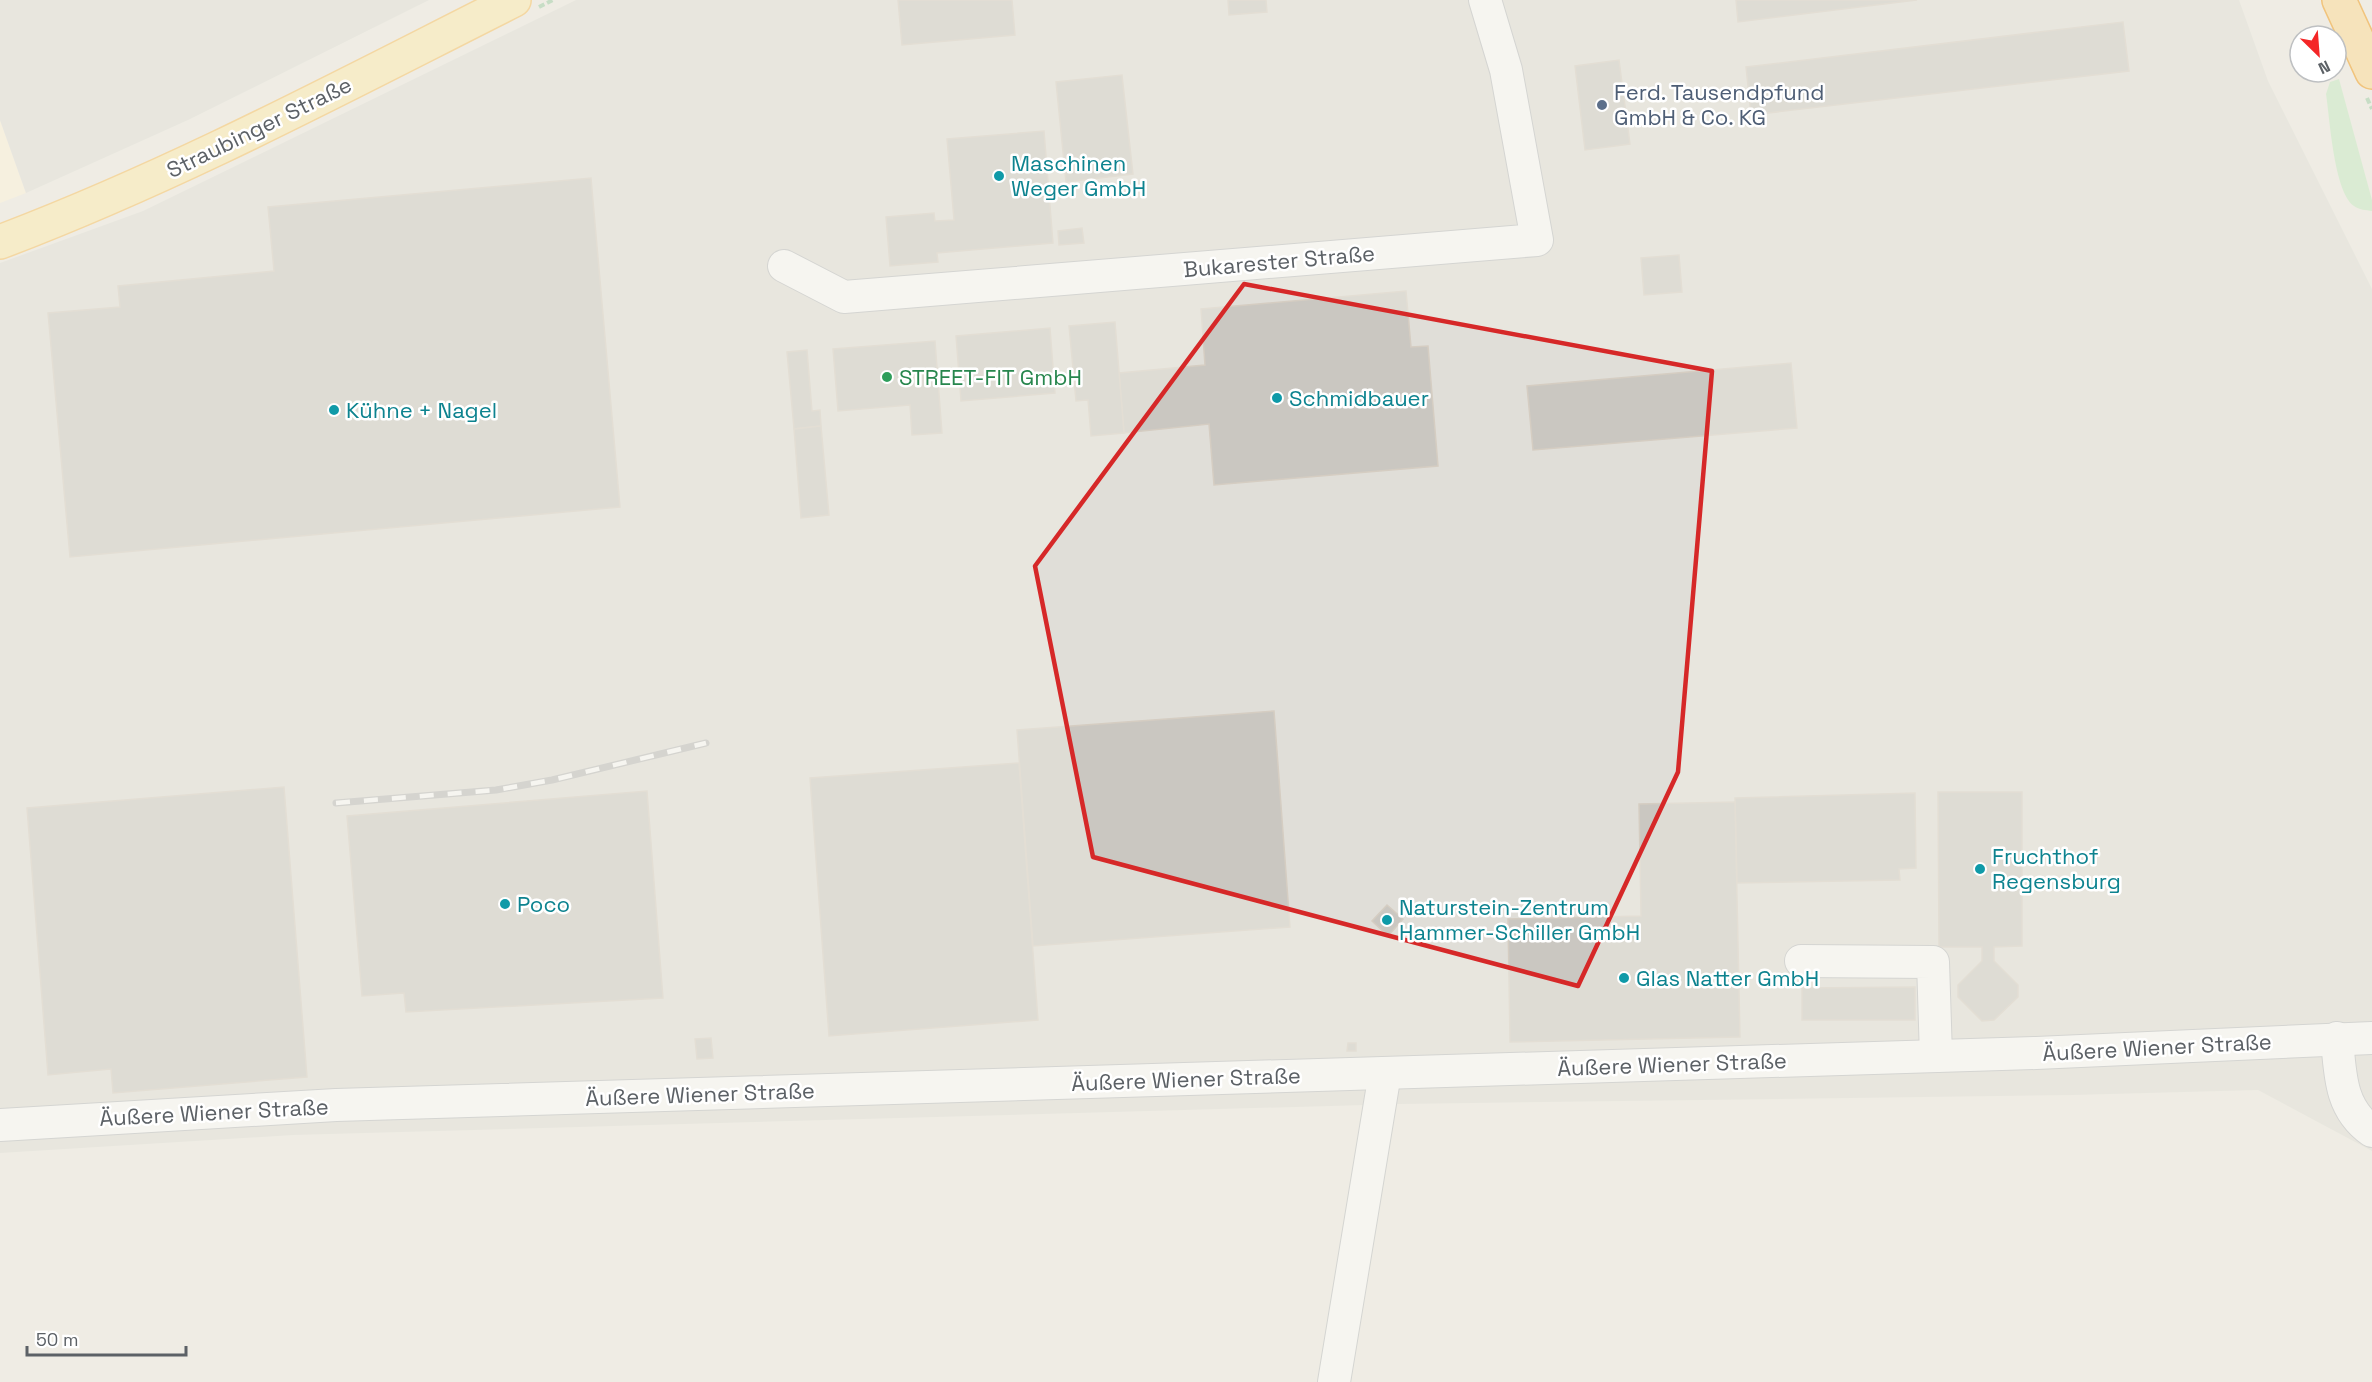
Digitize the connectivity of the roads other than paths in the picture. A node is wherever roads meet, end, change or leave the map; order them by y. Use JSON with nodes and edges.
{"nodes":[{"id":1,"x":514,"y":0,"type":"edge"},
{"id":2,"x":1485,"y":0,"type":"edge"},
{"id":3,"x":2339,"y":0,"type":"edge"},
{"id":4,"x":2372,"y":72,"type":"edge"},
{"id":5,"x":0,"y":242,"type":"edge"},
{"id":6,"x":784,"y":266,"type":"dead end"},
{"id":7,"x":1801,"y":961,"type":"dead end"},
{"id":8,"x":2337,"y":1038,"type":"junction"},
{"id":9,"x":2372,"y":1038,"type":"edge"},
{"id":10,"x":1936,"y":1056,"type":"junction"},
{"id":11,"x":1385,"y":1073,"type":"junction"},
{"id":12,"x":0,"y":1125,"type":"edge"},
{"id":13,"x":2372,"y":1131,"type":"edge"},
{"id":14,"x":1334,"y":1382,"type":"edge"}],
"edges":[{"from":1,"to":5,"type":"main road","name":"Straubinger Straße"},
{"from":2,"to":6,"type":"street","name":"Bukarester Straße"},
{"from":3,"to":4,"type":"highway"},
{"from":7,"to":10,"type":"street"},
{"from":8,"to":9,"type":"street","name":"Äußere Wiener Straße"},
{"from":8,"to":10,"type":"street","name":"Äußere Wiener Straße"},
{"from":8,"to":13,"type":"street"},
{"from":10,"to":11,"type":"street","name":"Äußere Wiener Straße"},
{"from":11,"to":12,"type":"street","name":"Äußere Wiener Straße"},
{"from":11,"to":14,"type":"street"}]}
